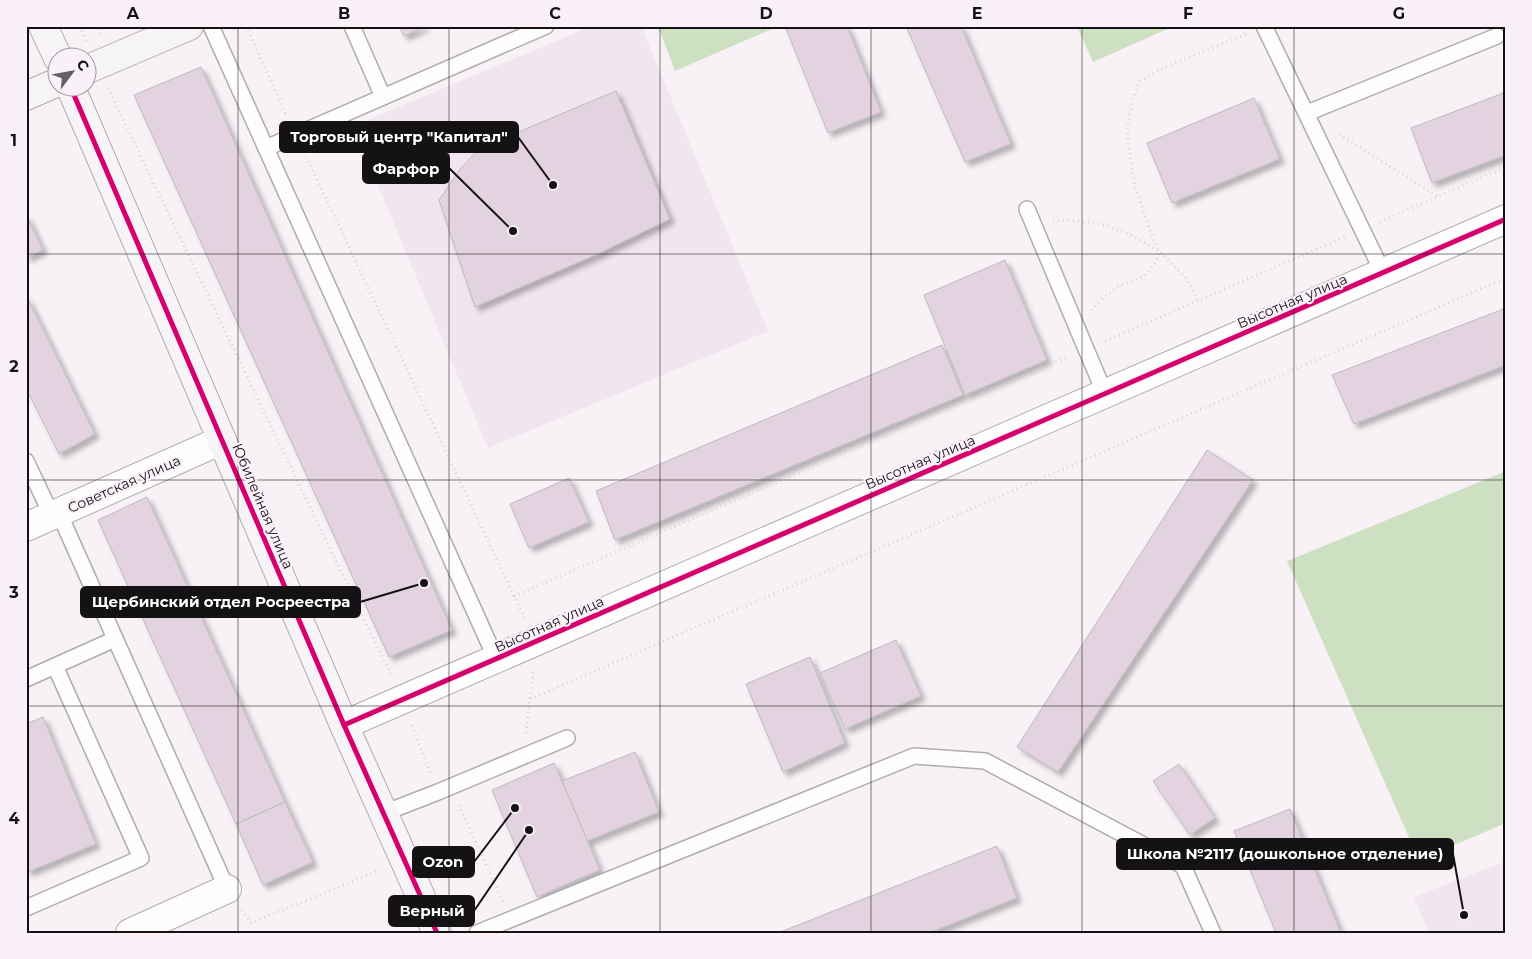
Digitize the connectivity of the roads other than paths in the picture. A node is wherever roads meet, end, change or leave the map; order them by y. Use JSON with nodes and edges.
{"nodes":[{"id":1,"x":43,"y":26,"type":"edge"},
{"id":2,"x":189,"y":26,"type":"edge"},
{"id":3,"x":211,"y":26,"type":"edge"},
{"id":4,"x":352,"y":26,"type":"edge"},
{"id":5,"x":546,"y":26,"type":"edge"},
{"id":6,"x":1265,"y":26,"type":"edge"},
{"id":7,"x":1497,"y":36,"type":"dead end"},
{"id":8,"x":53,"y":48,"type":"edge"},
{"id":9,"x":98,"y":64,"type":"edge"},
{"id":10,"x":48,"y":86,"type":"edge"},
{"id":11,"x":26,"y":96,"type":"edge"},
{"id":12,"x":383,"y":97,"type":"junction"},
{"id":13,"x":75,"y":98,"type":"edge"},
{"id":14,"x":1307,"y":113,"type":"junction"},
{"id":15,"x":266,"y":148,"type":"junction"},
{"id":16,"x":1029,"y":215,"type":"road end"},
{"id":17,"x":1506,"y":219,"type":"edge"},
{"id":18,"x":1383,"y":273,"type":"junction"},
{"id":19,"x":1105,"y":394,"type":"junction"},
{"id":20,"x":222,"y":440,"type":"junction"},
{"id":21,"x":26,"y":461,"type":"edge"},
{"id":22,"x":56,"y":514,"type":"junction"},
{"id":23,"x":26,"y":527,"type":"edge"},
{"id":24,"x":116,"y":639,"type":"junction"},
{"id":25,"x":496,"y":659,"type":"junction"},
{"id":26,"x":55,"y":666,"type":"junction"},
{"id":27,"x":26,"y":679,"type":"edge"},
{"id":28,"x":344,"y":725,"type":"junction"},
{"id":29,"x":568,"y":738,"type":"dead end"},
{"id":30,"x":384,"y":812,"type":"junction"},
{"id":31,"x":227,"y":889,"type":"joint"},
{"id":32,"x":26,"y":908,"type":"edge"},
{"id":33,"x":130,"y":933,"type":"edge"},
{"id":34,"x":437,"y":933,"type":"edge"},
{"id":35,"x":477,"y":933,"type":"edge"},
{"id":36,"x":1213,"y":933,"type":"edge"}],
"edges":[{"from":1,"to":8,"type":"street"},
{"from":2,"to":9,"type":"street"},
{"from":3,"to":15,"type":"lane"},
{"from":4,"to":12,"type":"lane"},
{"from":5,"to":12,"type":"lane"},
{"from":6,"to":14,"type":"lane"},
{"from":7,"to":14,"type":"lane"},
{"from":10,"to":11,"type":"street"},
{"from":12,"to":15,"type":"lane"},
{"from":13,"to":20,"type":"street","name":"Юбилейная улица"},
{"from":14,"to":18,"type":"lane"},
{"from":15,"to":25,"type":"lane"},
{"from":16,"to":19,"type":"lane"},
{"from":17,"to":18,"type":"street","name":"Высотная улица"},
{"from":18,"to":19,"type":"street","name":"Высотная улица"},
{"from":19,"to":25,"type":"street","name":"Высотная улица"},
{"from":20,"to":22,"type":"street","name":"Советская улица"},
{"from":20,"to":28,"type":"street","name":"Юбилейная улица"},
{"from":21,"to":22,"type":"lane"},
{"from":22,"to":23,"type":"street","name":"Советская улица"},
{"from":22,"to":24,"type":"lane"},
{"from":24,"to":26,"type":"lane"},
{"from":24,"to":31,"type":"lane"},
{"from":25,"to":28,"type":"street","name":"Высотная улица"},
{"from":26,"to":27,"type":"lane"},
{"from":26,"to":32,"type":"lane"},
{"from":28,"to":30,"type":"street","name":"Юбилейная улица"},
{"from":29,"to":30,"type":"lane"},
{"from":30,"to":34,"type":"street","name":"Юбилейная улица"},
{"from":31,"to":33,"type":"street"},
{"from":35,"to":36,"type":"lane"}]}
